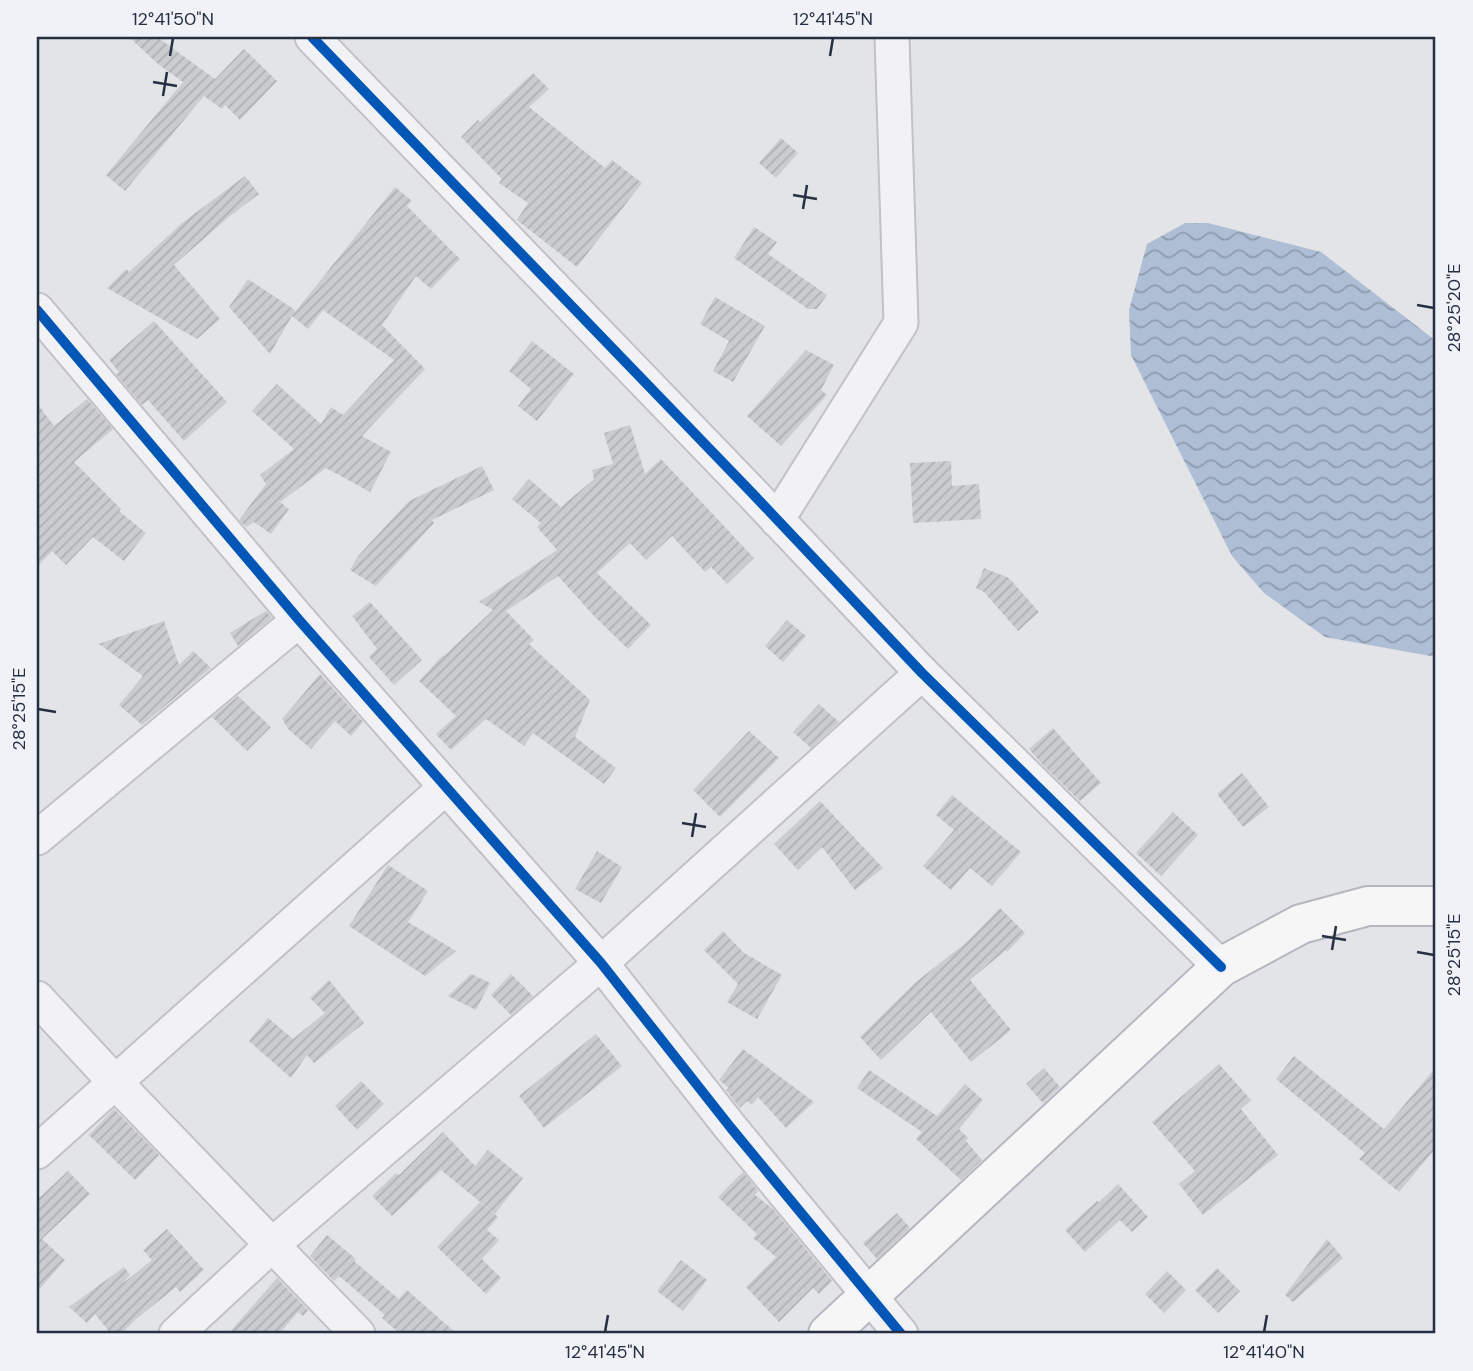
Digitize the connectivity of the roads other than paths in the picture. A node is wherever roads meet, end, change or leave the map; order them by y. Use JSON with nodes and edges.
{"nodes":[{"id":1,"x":312,"y":37,"type":"edge"},
{"id":2,"x":892,"y":37,"type":"edge"},
{"id":3,"x":38,"y":313,"type":"edge"},
{"id":4,"x":777,"y":520,"type":"junction"},
{"id":5,"x":299,"y":620,"type":"junction"},
{"id":6,"x":922,"y":673,"type":"junction"},
{"id":7,"x":446,"y":788,"type":"junction"},
{"id":8,"x":37,"y":838,"type":"edge"},
{"id":9,"x":1436,"y":906,"type":"edge"},
{"id":10,"x":601,"y":963,"type":"junction"},
{"id":11,"x":1221,"y":967,"type":"junction"},
{"id":12,"x":37,"y":998,"type":"edge"},
{"id":13,"x":115,"y":1082,"type":"junction"},
{"id":14,"x":37,"y":1152,"type":"edge"},
{"id":15,"x":272,"y":1245,"type":"junction"},
{"id":16,"x":870,"y":1296,"type":"junction"},
{"id":17,"x":176,"y":1334,"type":"edge"},
{"id":18,"x":358,"y":1334,"type":"edge"},
{"id":19,"x":828,"y":1334,"type":"edge"},
{"id":20,"x":901,"y":1334,"type":"edge"}],
"edges":[{"from":1,"to":4,"type":"street"},
{"from":2,"to":4,"type":"street"},
{"from":3,"to":5,"type":"street"},
{"from":4,"to":6,"type":"street"},
{"from":5,"to":7,"type":"street"},
{"from":5,"to":8,"type":"street"},
{"from":6,"to":10,"type":"street"},
{"from":6,"to":11,"type":"street"},
{"from":7,"to":10,"type":"street"},
{"from":7,"to":13,"type":"street"},
{"from":9,"to":11,"type":"highway"},
{"from":10,"to":15,"type":"street"},
{"from":10,"to":16,"type":"street"},
{"from":11,"to":16,"type":"highway"},
{"from":12,"to":13,"type":"street"},
{"from":13,"to":14,"type":"street"},
{"from":13,"to":15,"type":"street"},
{"from":15,"to":17,"type":"street"},
{"from":15,"to":18,"type":"street"},
{"from":16,"to":19,"type":"highway"},
{"from":16,"to":20,"type":"street"}]}
